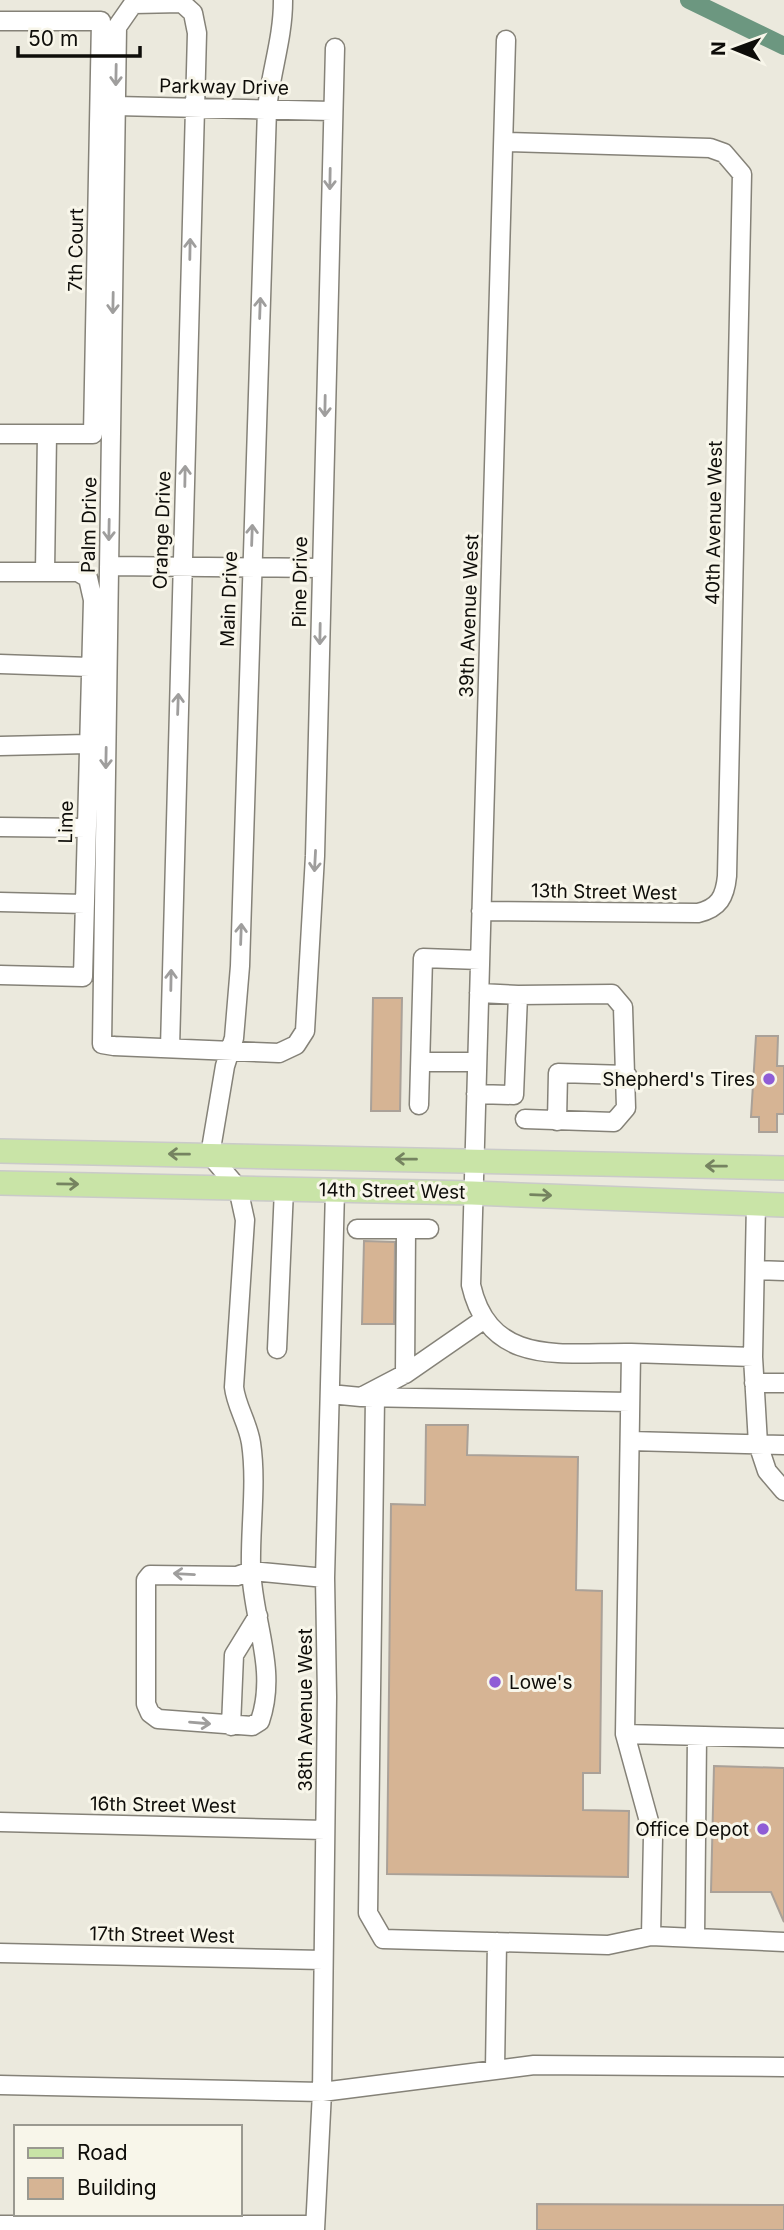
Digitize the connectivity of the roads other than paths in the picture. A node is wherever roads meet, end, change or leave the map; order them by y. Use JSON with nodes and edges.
{"nodes":[{"id":1,"x":283,"y":1,"type":"edge"},
{"id":2,"x":127,"y":10,"type":"joint"},
{"id":3,"x":0,"y":21,"type":"edge"},
{"id":4,"x":506,"y":40,"type":"dead end"},
{"id":5,"x":335,"y":48,"type":"dead end"},
{"id":6,"x":116,"y":106,"type":"junction"},
{"id":7,"x":194,"y":108,"type":"junction"},
{"id":8,"x":267,"y":108,"type":"junction"},
{"id":9,"x":332,"y":111,"type":"junction"},
{"id":10,"x":504,"y":142,"type":"junction"},
{"id":11,"x":0,"y":434,"type":"edge"},
{"id":12,"x":47,"y":434,"type":"junction"},
{"id":13,"x":109,"y":566,"type":"junction"},
{"id":14,"x":251,"y":566,"type":"junction"},
{"id":15,"x":182,"y":567,"type":"junction"},
{"id":16,"x":321,"y":568,"type":"junction"},
{"id":17,"x":0,"y":572,"type":"edge"},
{"id":18,"x":45,"y":572,"type":"junction"},
{"id":19,"x":0,"y":664,"type":"edge"},
{"id":20,"x":89,"y":667,"type":"junction"},
{"id":21,"x":88,"y":744,"type":"junction"},
{"id":22,"x":0,"y":746,"type":"edge"},
{"id":23,"x":0,"y":827,"type":"edge"},
{"id":24,"x":86,"y":828,"type":"junction"},
{"id":25,"x":721,"y":900,"type":"joint"},
{"id":26,"x":0,"y":902,"type":"edge"},
{"id":27,"x":85,"y":904,"type":"junction"},
{"id":28,"x":481,"y":911,"type":"junction"},
{"id":29,"x":480,"y":960,"type":"junction"},
{"id":30,"x":0,"y":975,"type":"edge"},
{"id":31,"x":479,"y":993,"type":"junction"},
{"id":32,"x":518,"y":995,"type":"junction"},
{"id":33,"x":102,"y":1044,"type":"joint"},
{"id":34,"x":170,"y":1048,"type":"junction"},
{"id":35,"x":229,"y":1050,"type":"junction"},
{"id":36,"x":421,"y":1062,"type":"junction"},
{"id":37,"x":477,"y":1062,"type":"junction"},
{"id":38,"x":627,"y":1075,"type":"junction"},
{"id":39,"x":476,"y":1094,"type":"junction"},
{"id":40,"x":419,"y":1105,"type":"dead end"},
{"id":41,"x":525,"y":1119,"type":"dead end"},
{"id":42,"x":557,"y":1121,"type":"junction"},
{"id":43,"x":0,"y":1151,"type":"edge"},
{"id":44,"x":210,"y":1155,"type":"junction"},
{"id":45,"x":474,"y":1161,"type":"junction"},
{"id":46,"x":784,"y":1168,"type":"edge"},
{"id":47,"x":0,"y":1183,"type":"edge"},
{"id":48,"x":238,"y":1188,"type":"junction"},
{"id":49,"x":284,"y":1189,"type":"junction"},
{"id":50,"x":335,"y":1190,"type":"junction"},
{"id":51,"x":472,"y":1193,"type":"junction"},
{"id":52,"x":756,"y":1203,"type":"junction"},
{"id":53,"x":784,"y":1205,"type":"edge"},
{"id":54,"x":357,"y":1229,"type":"dead end"},
{"id":55,"x":406,"y":1229,"type":"junction"},
{"id":56,"x":429,"y":1229,"type":"dead end"},
{"id":57,"x":755,"y":1270,"type":"junction"},
{"id":58,"x":784,"y":1271,"type":"edge"},
{"id":59,"x":483,"y":1320,"type":"junction"},
{"id":60,"x":277,"y":1349,"type":"dead end"},
{"id":61,"x":631,"y":1353,"type":"junction"},
{"id":62,"x":753,"y":1357,"type":"junction"},
{"id":63,"x":405,"y":1374,"type":"junction"},
{"id":64,"x":754,"y":1383,"type":"junction"},
{"id":65,"x":784,"y":1383,"type":"edge"},
{"id":66,"x":330,"y":1394,"type":"junction"},
{"id":67,"x":368,"y":1397,"type":"junction"},
{"id":68,"x":630,"y":1402,"type":"junction"},
{"id":69,"x":630,"y":1441,"type":"junction"},
{"id":70,"x":758,"y":1444,"type":"junction"},
{"id":71,"x":784,"y":1445,"type":"edge"},
{"id":72,"x":784,"y":1491,"type":"edge"},
{"id":73,"x":251,"y":1570,"type":"junction"},
{"id":74,"x":325,"y":1578,"type":"junction"},
{"id":75,"x":258,"y":1616,"type":"junction"},
{"id":76,"x":230,"y":1726,"type":"junction"},
{"id":77,"x":625,"y":1734,"type":"junction"},
{"id":78,"x":697,"y":1736,"type":"junction"},
{"id":79,"x":784,"y":1738,"type":"edge"},
{"id":80,"x":0,"y":1822,"type":"edge"},
{"id":81,"x":325,"y":1830,"type":"junction"},
{"id":82,"x":651,"y":1936,"type":"junction"},
{"id":83,"x":695,"y":1938,"type":"junction"},
{"id":84,"x":496,"y":1942,"type":"junction"},
{"id":85,"x":784,"y":1942,"type":"edge"},
{"id":86,"x":0,"y":1953,"type":"edge"},
{"id":87,"x":323,"y":1960,"type":"junction"},
{"id":88,"x":784,"y":2067,"type":"edge"},
{"id":89,"x":495,"y":2069,"type":"junction"},
{"id":90,"x":0,"y":2085,"type":"edge"},
{"id":91,"x":322,"y":2092,"type":"junction"},
{"id":92,"x":0,"y":2225,"type":"edge"},
{"id":93,"x":315,"y":2228,"type":"edge"}],
"edges":[{"from":1,"to":8,"type":"street","name":"Main Drive"},
{"from":2,"to":6,"type":"street","name":"Palm Drive","one_way":true},
{"from":2,"to":7,"type":"street","name":"Orange Drive"},
{"from":3,"to":12,"type":"street","name":"7th Court"},
{"from":4,"to":10,"type":"street","name":"39th Avenue West"},
{"from":5,"to":9,"type":"street","name":"Pine Drive"},
{"from":6,"to":7,"type":"street","name":"Parkway Drive"},
{"from":6,"to":13,"type":"street","name":"Palm Drive","one_way":true},
{"from":7,"to":8,"type":"street","name":"Parkway Drive"},
{"from":15,"to":7,"type":"street","name":"Orange Drive","one_way":true},
{"from":8,"to":9,"type":"street","name":"Parkway Drive"},
{"from":14,"to":8,"type":"street","name":"Main Drive","one_way":true},
{"from":9,"to":16,"type":"street","name":"Pine Drive","one_way":true},
{"from":10,"to":25,"type":"street","name":"40th Avenue West"},
{"from":10,"to":28,"type":"street","name":"39th Avenue West"},
{"from":11,"to":12,"type":"street"},
{"from":12,"to":18,"type":"street"},
{"from":13,"to":15,"type":"street"},
{"from":13,"to":33,"type":"street","name":"Palm Drive","one_way":true},
{"from":14,"to":15,"type":"street"},
{"from":14,"to":16,"type":"street"},
{"from":35,"to":14,"type":"street","name":"Main Drive","one_way":true},
{"from":34,"to":15,"type":"street","name":"Orange Drive","one_way":true},
{"from":16,"to":35,"type":"street","name":"Pine Drive","one_way":true},
{"from":17,"to":18,"type":"street"},
{"from":18,"to":20,"type":"street","name":"Lime"},
{"from":19,"to":20,"type":"street"},
{"from":20,"to":21,"type":"street","name":"Lime"},
{"from":21,"to":22,"type":"street"},
{"from":21,"to":24,"type":"street","name":"Lime"},
{"from":23,"to":24,"type":"street"},
{"from":24,"to":27,"type":"street","name":"Lime"},
{"from":25,"to":28,"type":"street","name":"13th Street West"},
{"from":26,"to":27,"type":"street"},
{"from":27,"to":30,"type":"street","name":"Lime"},
{"from":28,"to":29,"type":"street","name":"39th Avenue West"},
{"from":29,"to":31,"type":"street","name":"39th Avenue West"},
{"from":29,"to":36,"type":"street"},
{"from":31,"to":32,"type":"street"},
{"from":31,"to":37,"type":"street","name":"39th Avenue West"},
{"from":32,"to":38,"type":"street"},
{"from":32,"to":39,"type":"street"},
{"from":33,"to":34,"type":"street","name":"Pine Drive"},
{"from":34,"to":35,"type":"street","name":"Pine Drive"},
{"from":35,"to":44,"type":"street","name":"Main Drive"},
{"from":36,"to":37,"type":"street"},
{"from":36,"to":40,"type":"street"},
{"from":37,"to":39,"type":"street","name":"39th Avenue West"},
{"from":38,"to":42,"type":"street"},
{"from":38,"to":42,"type":"street"},
{"from":39,"to":45,"type":"street","name":"39th Avenue West"},
{"from":41,"to":42,"type":"street"},
{"from":44,"to":43,"type":"main road","name":"14th Street West","one_way":true},
{"from":45,"to":44,"type":"main road","name":"14th Street West","one_way":true},
{"from":44,"to":48,"type":"street"},
{"from":46,"to":45,"type":"main road","name":"14th Street West","one_way":true},
{"from":45,"to":51,"type":"street","name":"39th Avenue West"},
{"from":47,"to":48,"type":"main road","name":"14th Street West","one_way":true},
{"from":48,"to":49,"type":"main road","name":"14th Street West"},
{"from":48,"to":73,"type":"street"},
{"from":49,"to":50,"type":"main road","name":"14th Street West"},
{"from":49,"to":60,"type":"street"},
{"from":50,"to":51,"type":"main road","name":"14th Street West"},
{"from":50,"to":66,"type":"street","name":"38th Avenue West"},
{"from":51,"to":52,"type":"main road","name":"14th Street West","one_way":true},
{"from":51,"to":59,"type":"street","name":"39th Avenue West"},
{"from":52,"to":53,"type":"main road","name":"14th Street West"},
{"from":52,"to":57,"type":"street"},
{"from":54,"to":55,"type":"street"},
{"from":55,"to":56,"type":"street"},
{"from":55,"to":63,"type":"street"},
{"from":57,"to":58,"type":"street"},
{"from":57,"to":62,"type":"street"},
{"from":59,"to":61,"type":"street"},
{"from":59,"to":63,"type":"street"},
{"from":61,"to":62,"type":"street"},
{"from":61,"to":68,"type":"street"},
{"from":62,"to":64,"type":"street"},
{"from":63,"to":67,"type":"street"},
{"from":64,"to":65,"type":"street"},
{"from":64,"to":70,"type":"street"},
{"from":66,"to":67,"type":"street"},
{"from":66,"to":74,"type":"street","name":"38th Avenue West"},
{"from":67,"to":68,"type":"street"},
{"from":67,"to":84,"type":"street"},
{"from":68,"to":69,"type":"street"},
{"from":69,"to":70,"type":"street"},
{"from":69,"to":77,"type":"street"},
{"from":70,"to":71,"type":"street"},
{"from":70,"to":72,"type":"street"},
{"from":73,"to":74,"type":"street"},
{"from":73,"to":75,"type":"street"},
{"from":73,"to":76,"type":"street","one_way":true},
{"from":74,"to":81,"type":"street","name":"38th Avenue West"},
{"from":75,"to":76,"type":"street"},
{"from":75,"to":76,"type":"street"},
{"from":77,"to":78,"type":"street"},
{"from":77,"to":82,"type":"street"},
{"from":78,"to":79,"type":"street"},
{"from":78,"to":83,"type":"street"},
{"from":80,"to":81,"type":"street","name":"16th Street West"},
{"from":81,"to":87,"type":"street","name":"38th Avenue West"},
{"from":82,"to":83,"type":"street"},
{"from":82,"to":84,"type":"street"},
{"from":83,"to":85,"type":"street"},
{"from":84,"to":89,"type":"street"},
{"from":86,"to":87,"type":"street","name":"17th Street West"},
{"from":87,"to":91,"type":"street","name":"38th Avenue West"},
{"from":88,"to":89,"type":"street"},
{"from":89,"to":91,"type":"street"},
{"from":90,"to":91,"type":"street"},
{"from":91,"to":93,"type":"street","name":"38th Avenue West"},
{"from":92,"to":93,"type":"street"}]}
